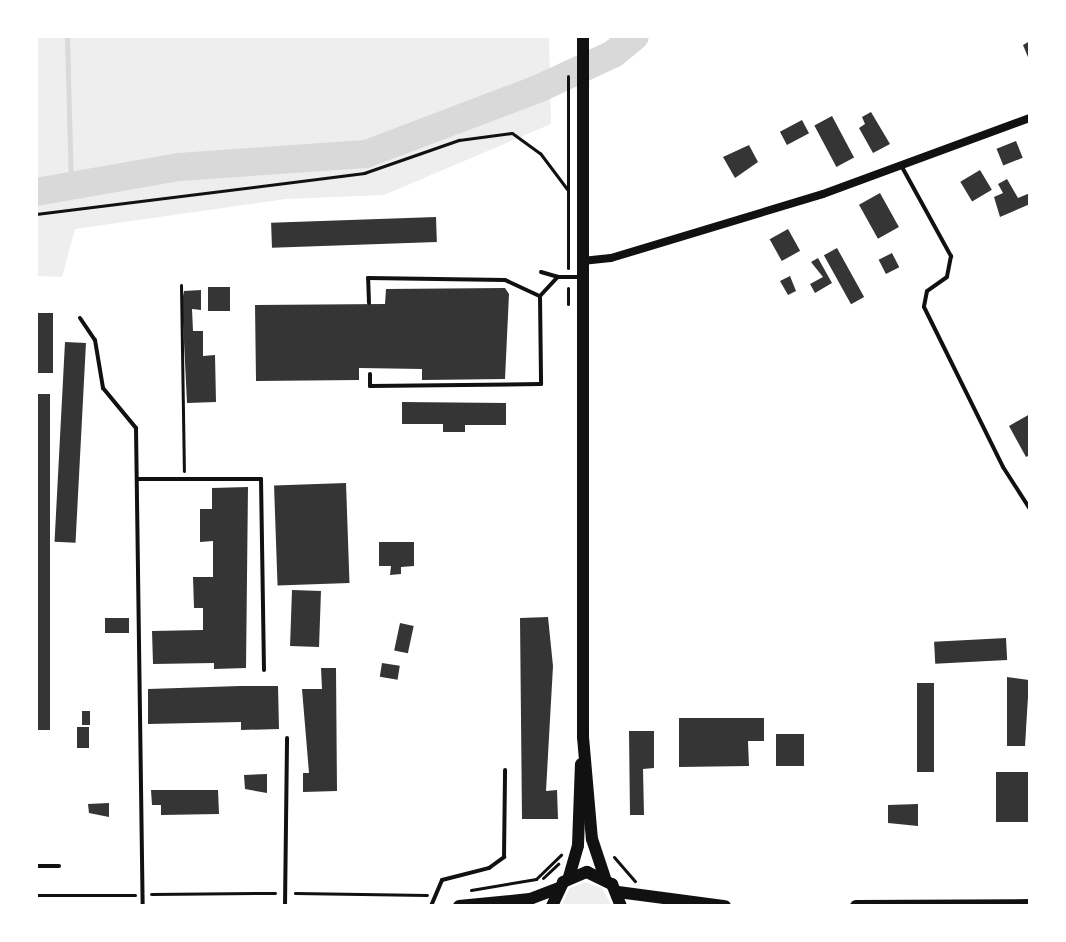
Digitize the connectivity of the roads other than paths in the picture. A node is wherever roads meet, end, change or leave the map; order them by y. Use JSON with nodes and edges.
{"nodes":[{"id":1,"x":582,"y":41,"type":"edge"},
{"id":2,"x":1030,"y":118,"type":"edge"},
{"id":3,"x":902,"y":167,"type":"junction"},
{"id":4,"x":582,"y":261,"type":"junction"},
{"id":5,"x":541,"y":272,"type":"dead end"},
{"id":6,"x":558,"y":277,"type":"junction"},
{"id":7,"x":581,"y":277,"type":"junction"},
{"id":8,"x":540,"y":296,"type":"junction"},
{"id":9,"x":369,"y":303,"type":"dead end"},
{"id":10,"x":80,"y":318,"type":"dead end"},
{"id":11,"x":370,"y":374,"type":"dead end"},
{"id":12,"x":137,"y":479,"type":"junction"},
{"id":13,"x":1030,"y":509,"type":"edge"},
{"id":14,"x":264,"y":670,"type":"dead end"},
{"id":15,"x":583,"y":737,"type":"junction"},
{"id":16,"x":287,"y":738,"type":"dead end"},
{"id":17,"x":505,"y":770,"type":"dead end"},
{"id":18,"x":36,"y":866,"type":"edge"},
{"id":19,"x":59,"y":866,"type":"dead end"},
{"id":20,"x":569,"y":877,"type":"junction"},
{"id":21,"x":605,"y":878,"type":"junction"},
{"id":22,"x":558,"y":888,"type":"junction"},
{"id":23,"x":618,"y":892,"type":"junction"},
{"id":24,"x":462,"y":901,"type":"edge"},
{"id":25,"x":1030,"y":905,"type":"edge"},
{"id":26,"x":143,"y":906,"type":"edge"},
{"id":27,"x":285,"y":906,"type":"edge"},
{"id":28,"x":431,"y":906,"type":"edge"},
{"id":29,"x":552,"y":906,"type":"edge"},
{"id":30,"x":621,"y":906,"type":"edge"},
{"id":31,"x":725,"y":906,"type":"edge"},
{"id":32,"x":856,"y":906,"type":"edge"}],
"edges":[{"from":1,"to":4,"type":"main road"},
{"from":2,"to":3,"type":"street"},
{"from":3,"to":4,"type":"street"},
{"from":3,"to":13,"type":"lane"},
{"from":4,"to":7,"type":"main road"},
{"from":5,"to":6,"type":"lane"},
{"from":6,"to":7,"type":"lane"},
{"from":6,"to":8,"type":"lane"},
{"from":7,"to":15,"type":"main road"},
{"from":8,"to":9,"type":"lane"},
{"from":8,"to":11,"type":"lane"},
{"from":10,"to":12,"type":"lane"},
{"from":12,"to":14,"type":"lane"},
{"from":12,"to":26,"type":"lane"},
{"from":15,"to":20,"type":"main road"},
{"from":15,"to":21,"type":"main road"},
{"from":16,"to":27,"type":"lane"},
{"from":17,"to":28,"type":"lane"},
{"from":18,"to":19,"type":"lane"},
{"from":20,"to":21,"type":"main road"},
{"from":20,"to":22,"type":"main road"},
{"from":21,"to":23,"type":"main road"},
{"from":22,"to":24,"type":"main road"},
{"from":22,"to":29,"type":"main road"},
{"from":23,"to":30,"type":"main road"},
{"from":23,"to":31,"type":"main road"},
{"from":25,"to":32,"type":"main road"}]}
